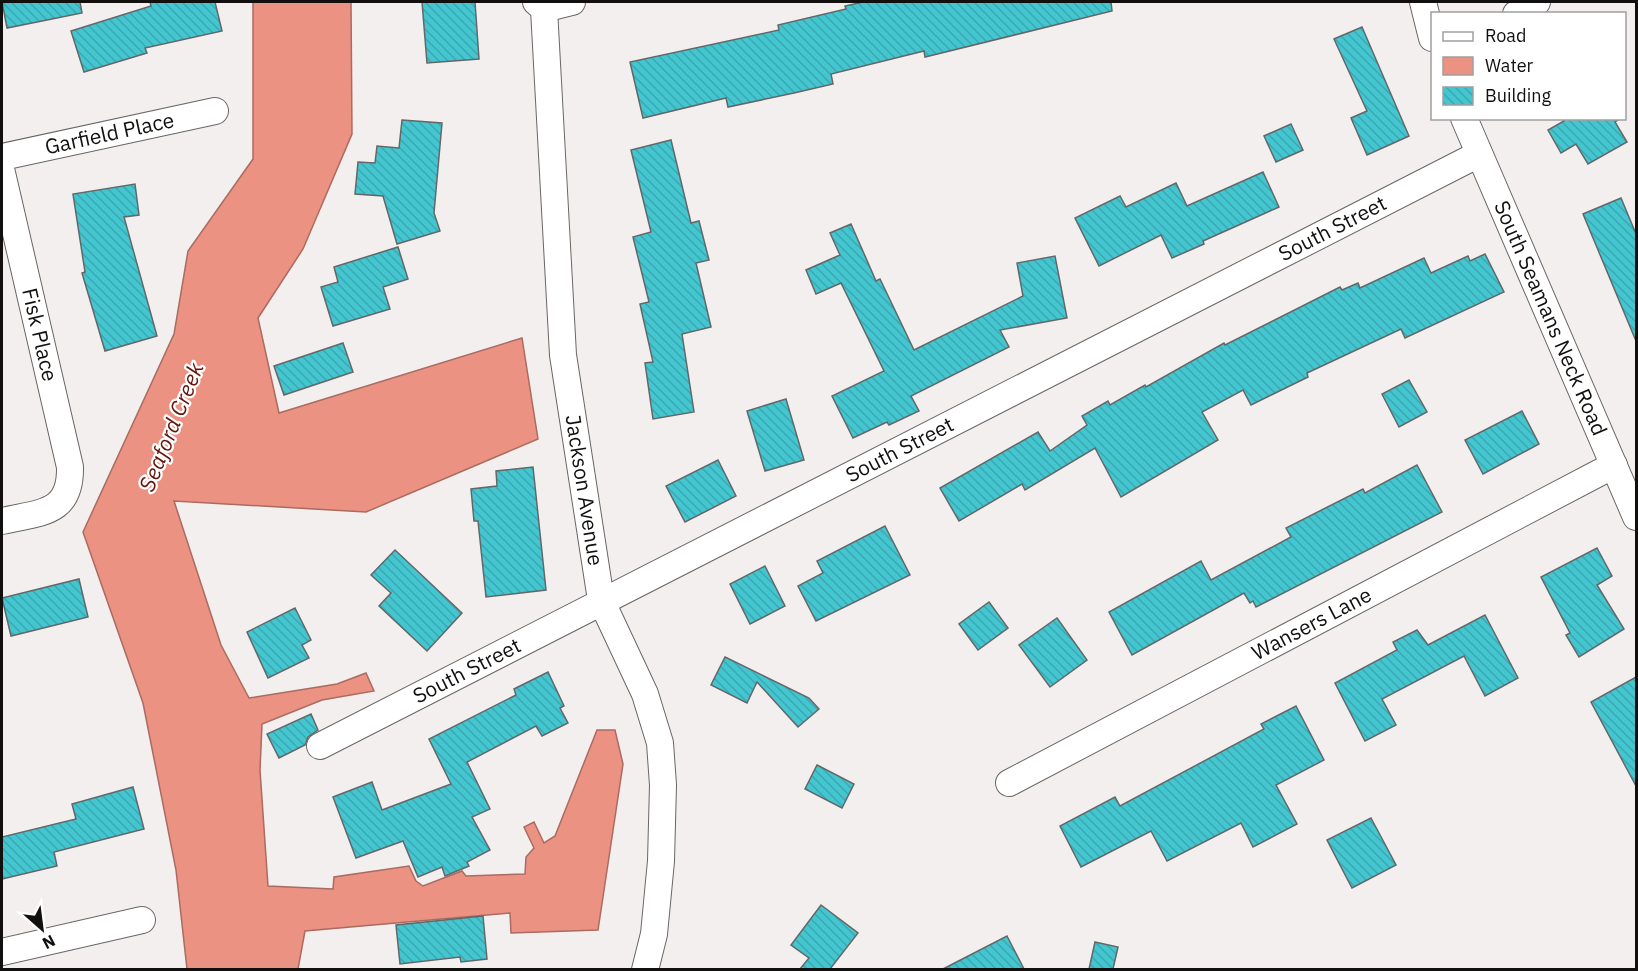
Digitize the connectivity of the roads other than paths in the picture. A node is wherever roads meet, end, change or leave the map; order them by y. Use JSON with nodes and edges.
{"nodes":[{"id":1,"x":572,"y":2,"type":"edge"},
{"id":2,"x":1423,"y":2,"type":"edge"},
{"id":3,"x":1537,"y":2,"type":"edge"},
{"id":4,"x":540,"y":5,"type":"edge"},
{"id":5,"x":1520,"y":12,"type":"edge"},
{"id":6,"x":1431,"y":34,"type":"edge"},
{"id":7,"x":215,"y":111,"type":"dead end"},
{"id":8,"x":1465,"y":120,"type":"edge"},
{"id":9,"x":1479,"y":154,"type":"junction"},
{"id":10,"x":2,"y":157,"type":"edge"},
{"id":11,"x":2,"y":173,"type":"edge"},
{"id":12,"x":1614,"y":465,"type":"junction"},
{"id":13,"x":1636,"y":517,"type":"edge"},
{"id":14,"x":2,"y":521,"type":"edge"},
{"id":15,"x":602,"y":600,"type":"junction"},
{"id":16,"x":320,"y":746,"type":"dead end"},
{"id":17,"x":1009,"y":783,"type":"dead end"},
{"id":18,"x":142,"y":920,"type":"dead end"},
{"id":19,"x":2,"y":952,"type":"edge"},
{"id":20,"x":645,"y":969,"type":"edge"}],
"edges":[{"from":1,"to":4,"type":"street"},
{"from":2,"to":6,"type":"street"},
{"from":3,"to":5,"type":"street"},
{"from":4,"to":15,"type":"street","name":"Jackson Avenue"},
{"from":7,"to":10,"type":"street","name":"Garfield Place"},
{"from":8,"to":9,"type":"street","name":"South Seamans Neck Road"},
{"from":9,"to":12,"type":"street","name":"South Seamans Neck Road"},
{"from":9,"to":15,"type":"street","name":"South Street"},
{"from":11,"to":14,"type":"street","name":"Fisk Place"},
{"from":12,"to":13,"type":"street","name":"South Seamans Neck Road"},
{"from":12,"to":17,"type":"street","name":"Wansers Lane"},
{"from":15,"to":16,"type":"street","name":"South Street"},
{"from":15,"to":20,"type":"street","name":"Jackson Avenue"},
{"from":18,"to":19,"type":"street"}]}
